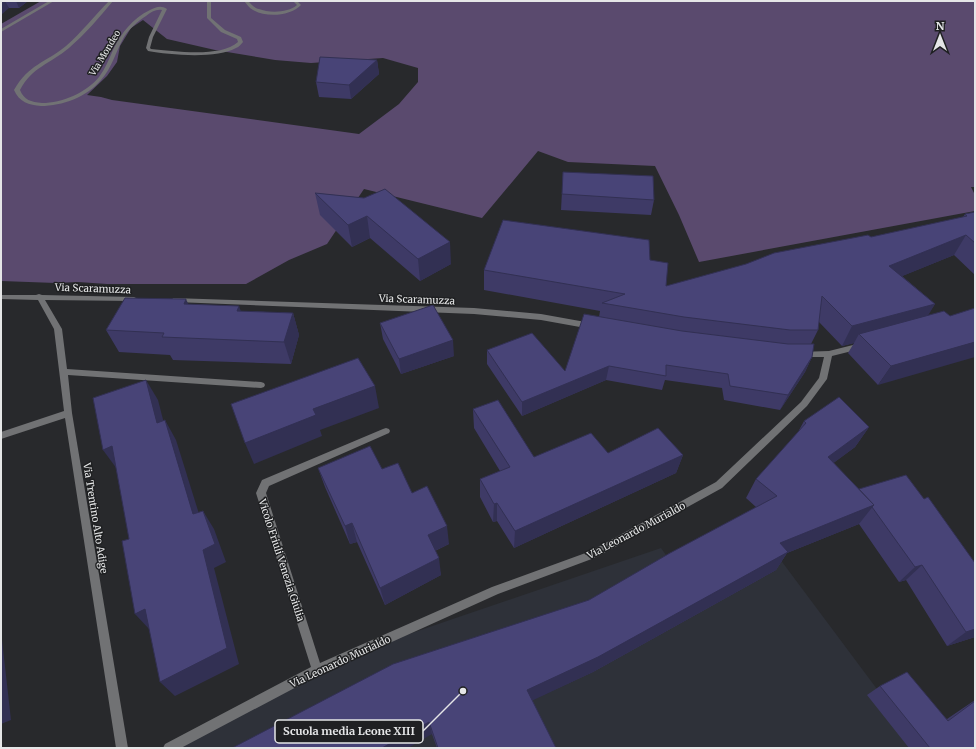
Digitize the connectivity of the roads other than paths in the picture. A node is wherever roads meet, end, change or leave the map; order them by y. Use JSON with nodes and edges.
{"nodes":[{"id":1,"x":52,"y":1,"type":"edge"},
{"id":2,"x":111,"y":1,"type":"edge"},
{"id":3,"x":209,"y":1,"type":"edge"},
{"id":4,"x":246,"y":1,"type":"edge"},
{"id":5,"x":295,"y":1,"type":"edge"},
{"id":6,"x":1,"y":31,"type":"edge"},
{"id":7,"x":1,"y":296,"type":"edge"},
{"id":8,"x":39,"y":296,"type":"junction"},
{"id":9,"x":140,"y":299,"type":"edge"},
{"id":10,"x":170,"y":300,"type":"edge"},
{"id":11,"x":602,"y":328,"type":"edge"},
{"id":12,"x":867,"y":344,"type":"edge"},
{"id":13,"x":797,"y":354,"type":"edge"},
{"id":14,"x":829,"y":354,"type":"junction"},
{"id":15,"x":63,"y":372,"type":"junction"},
{"id":16,"x":261,"y":385,"type":"dead end"},
{"id":17,"x":68,"y":414,"type":"junction"},
{"id":18,"x":386,"y":431,"type":"dead end"},
{"id":19,"x":1,"y":436,"type":"edge"},
{"id":20,"x":317,"y":670,"type":"junction"},
{"id":21,"x":122,"y":748,"type":"edge"},
{"id":22,"x":169,"y":748,"type":"edge"}],
"edges":[{"from":1,"to":6,"type":"street"},
{"from":2,"to":3,"type":"street","name":"Via Mondeo"},
{"from":4,"to":5,"type":"street"},
{"from":7,"to":8,"type":"street","name":"Via Scaramuzza"},
{"from":8,"to":9,"type":"street","name":"Via Scaramuzza"},
{"from":8,"to":15,"type":"street","name":"Via Trentino Alto Adige"},
{"from":10,"to":11,"type":"street","name":"Via Scaramuzza"},
{"from":12,"to":14,"type":"street"},
{"from":13,"to":14,"type":"street"},
{"from":14,"to":20,"type":"street","name":"Via Leonardo Murialdo"},
{"from":15,"to":16,"type":"street"},
{"from":15,"to":17,"type":"street","name":"Via Trentino Alto Adige"},
{"from":17,"to":19,"type":"street"},
{"from":17,"to":21,"type":"street","name":"Via Trentino Alto Adige"},
{"from":18,"to":20,"type":"street","name":"Vicolo Friuli Venezia Giulia"},
{"from":20,"to":22,"type":"street","name":"Via Leonardo Murialdo"}]}
